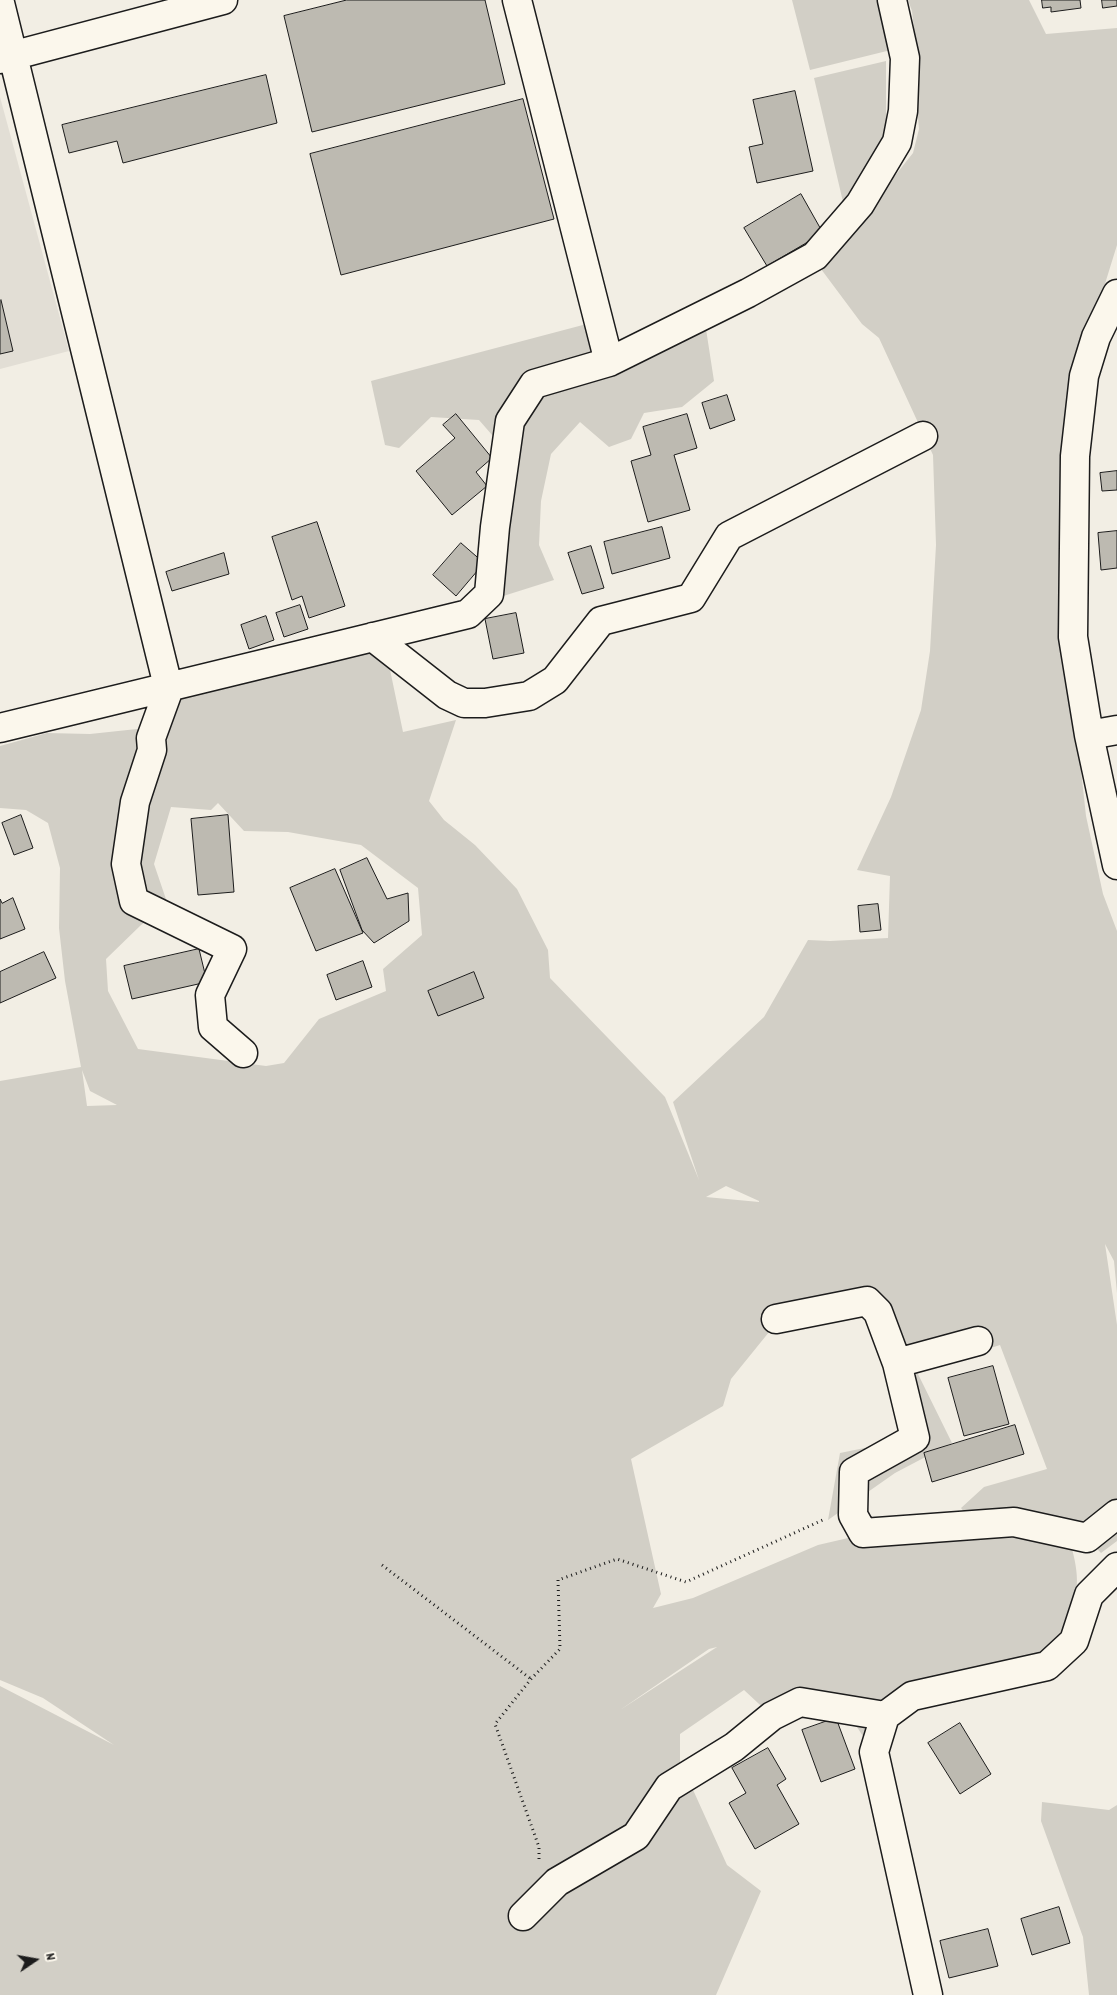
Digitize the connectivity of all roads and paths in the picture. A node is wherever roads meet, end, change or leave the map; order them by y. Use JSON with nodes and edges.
{"nodes":[{"id":1,"x":223,"y":0,"type":"edge"},
{"id":2,"x":517,"y":0,"type":"edge"},
{"id":3,"x":892,"y":0,"type":"edge"},
{"id":4,"x":0,"y":3,"type":"edge"},
{"id":5,"x":7,"y":57,"type":"edge"},
{"id":6,"x":1117,"y":294,"type":"edge"},
{"id":7,"x":609,"y":362,"type":"junction"},
{"id":8,"x":923,"y":436,"type":"dead end"},
{"id":9,"x":373,"y":637,"type":"junction"},
{"id":10,"x":168,"y":686,"type":"junction"},
{"id":11,"x":0,"y":728,"type":"edge"},
{"id":12,"x":1117,"y":730,"type":"edge"},
{"id":13,"x":1089,"y":735,"type":"junction"},
{"id":14,"x":1117,"y":865,"type":"edge"},
{"id":15,"x":242,"y":1053,"type":"dead end"},
{"id":16,"x":776,"y":1319,"type":"dead end"},
{"id":17,"x":978,"y":1341,"type":"dead end"},
{"id":18,"x":898,"y":1363,"type":"junction"},
{"id":19,"x":853,"y":1506,"type":"junction"},
{"id":20,"x":1117,"y":1514,"type":"edge"},
{"id":21,"x":382,"y":1565,"type":"dead end"},
{"id":22,"x":1117,"y":1566,"type":"edge"},
{"id":23,"x":531,"y":1679,"type":"junction"},
{"id":24,"x":885,"y":1716,"type":"junction"},
{"id":25,"x":532,"y":1907,"type":"joint"},
{"id":26,"x":928,"y":1995,"type":"edge"}],
"edges":[{"from":1,"to":5,"type":"street"},
{"from":2,"to":7,"type":"street"},
{"from":3,"to":7,"type":"street"},
{"from":4,"to":5,"type":"street"},
{"from":5,"to":10,"type":"street"},
{"from":6,"to":13,"type":"street"},
{"from":7,"to":9,"type":"street"},
{"from":8,"to":9,"type":"street"},
{"from":9,"to":10,"type":"street"},
{"from":10,"to":11,"type":"street"},
{"from":10,"to":15,"type":"street"},
{"from":12,"to":13,"type":"street"},
{"from":13,"to":14,"type":"street"},
{"from":16,"to":18,"type":"street"},
{"from":17,"to":18,"type":"street"},
{"from":18,"to":19,"type":"street"},
{"from":19,"to":20,"type":"street"},
{"from":19,"to":23,"type":"path"},
{"from":21,"to":23,"type":"path"},
{"from":22,"to":24,"type":"street"},
{"from":23,"to":25,"type":"path"},
{"from":24,"to":25,"type":"street"},
{"from":24,"to":26,"type":"street"}]}
